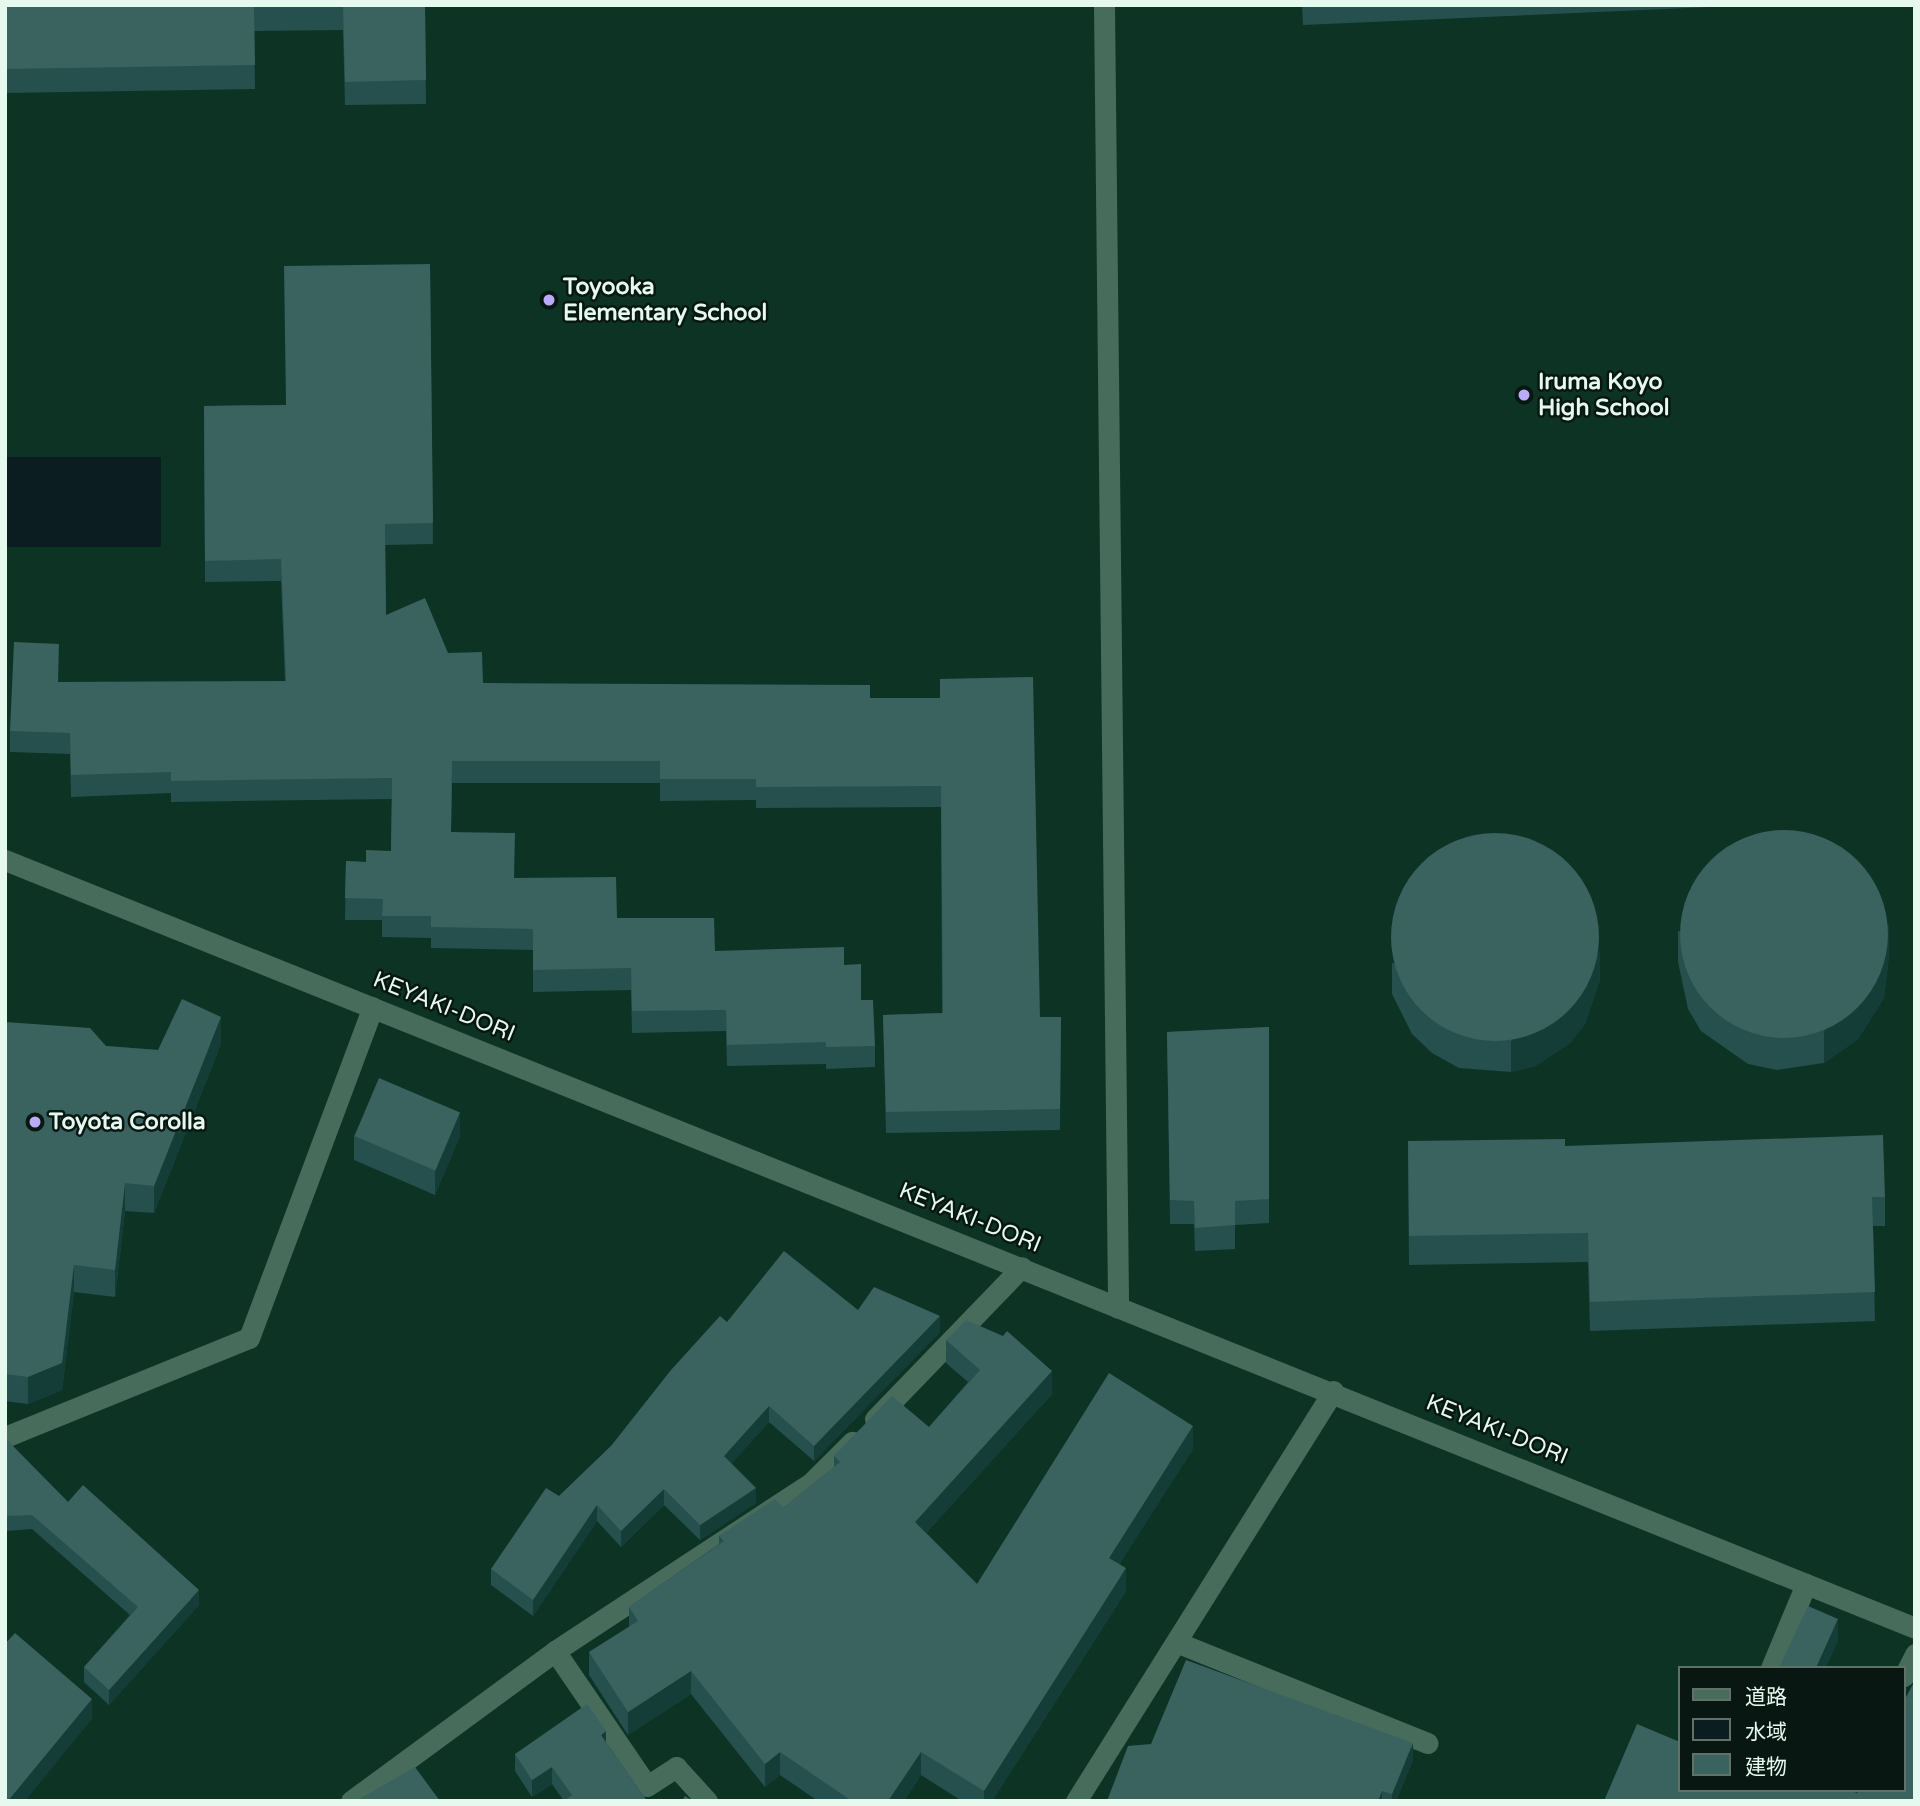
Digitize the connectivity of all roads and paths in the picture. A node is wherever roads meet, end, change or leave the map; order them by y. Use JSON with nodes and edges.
{"nodes":[{"id":1,"x":1104,"y":5,"type":"edge"},
{"id":2,"x":5,"y":860,"type":"edge"},
{"id":3,"x":373,"y":1007,"type":"junction"},
{"id":4,"x":1023,"y":1267,"type":"junction"},
{"id":5,"x":1118,"y":1308,"type":"junction"},
{"id":6,"x":1333,"y":1391,"type":"junction"},
{"id":7,"x":5,"y":1437,"type":"edge"},
{"id":8,"x":1806,"y":1584,"type":"junction"},
{"id":9,"x":1915,"y":1629,"type":"edge"},
{"id":10,"x":1176,"y":1642,"type":"junction"},
{"id":11,"x":555,"y":1651,"type":"junction"},
{"id":12,"x":1915,"y":1654,"type":"edge"},
{"id":13,"x":1772,"y":1666,"type":"edge"},
{"id":14,"x":1906,"y":1672,"type":"edge"},
{"id":15,"x":1427,"y":1743,"type":"dead end"},
{"id":16,"x":351,"y":1801,"type":"edge"},
{"id":17,"x":707,"y":1801,"type":"edge"},
{"id":18,"x":1076,"y":1801,"type":"edge"}],
"edges":[{"from":1,"to":5,"type":"street"},
{"from":2,"to":3,"type":"street","name":"KEYAKI-DORI"},
{"from":3,"to":4,"type":"street","name":"KEYAKI-DORI"},
{"from":3,"to":7,"type":"street"},
{"from":4,"to":5,"type":"street","name":"KEYAKI-DORI"},
{"from":4,"to":11,"type":"street"},
{"from":5,"to":6,"type":"street","name":"KEYAKI-DORI"},
{"from":6,"to":8,"type":"street","name":"KEYAKI-DORI"},
{"from":6,"to":10,"type":"street"},
{"from":8,"to":9,"type":"street","name":"KEYAKI-DORI"},
{"from":8,"to":13,"type":"street"},
{"from":10,"to":15,"type":"street"},
{"from":10,"to":18,"type":"street"},
{"from":11,"to":16,"type":"street"},
{"from":11,"to":17,"type":"street"},
{"from":12,"to":14,"type":"street"}]}
